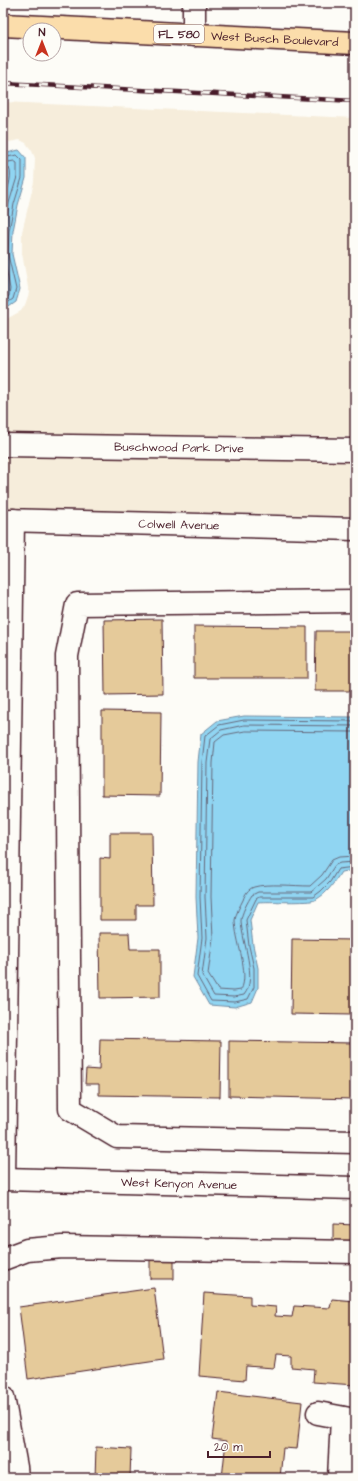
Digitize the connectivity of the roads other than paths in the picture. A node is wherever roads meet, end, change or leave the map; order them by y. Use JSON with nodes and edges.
{"nodes":[{"id":1,"x":194,"y":3,"type":"edge"},
{"id":2,"x":3,"y":25,"type":"edge"},
{"id":3,"x":194,"y":35,"type":"junction"},
{"id":4,"x":355,"y":43,"type":"edge"},
{"id":5,"x":3,"y":445,"type":"edge"},
{"id":6,"x":355,"y":450,"type":"edge"},
{"id":7,"x":8,"y":520,"type":"edge"},
{"id":8,"x":355,"y":528,"type":"edge"},
{"id":9,"x":355,"y":601,"type":"edge"},
{"id":10,"x":6,"y":786,"type":"edge"},
{"id":11,"x":355,"y":1142,"type":"edge"},
{"id":12,"x":4,"y":1179,"type":"edge"},
{"id":13,"x":355,"y":1188,"type":"edge"},
{"id":14,"x":355,"y":1252,"type":"edge"},
{"id":15,"x":3,"y":1259,"type":"edge"},
{"id":16,"x":3,"y":1398,"type":"edge"},
{"id":17,"x":318,"y":1414,"type":"dead end"},
{"id":18,"x":348,"y":1419,"type":"edge"},
{"id":19,"x":17,"y":1478,"type":"edge"},
{"id":20,"x":339,"y":1478,"type":"edge"}],
"edges":[{"from":1,"to":3,"type":"street"},
{"from":2,"to":3,"type":"main road","name":"West Busch Boulevard","number":"FL 580"},
{"from":3,"to":4,"type":"main road","name":"West Busch Boulevard","number":"FL 580"},
{"from":5,"to":6,"type":"street","name":"Buschwood Park Drive"},
{"from":7,"to":8,"type":"street","name":"Colwell Avenue"},
{"from":7,"to":10,"type":"street"},
{"from":9,"to":11,"type":"street"},
{"from":10,"to":12,"type":"street"},
{"from":12,"to":13,"type":"street","name":"West Kenyon Avenue"},
{"from":14,"to":15,"type":"street"},
{"from":16,"to":19,"type":"street"},
{"from":17,"to":18,"type":"street"},
{"from":18,"to":20,"type":"street"}]}
